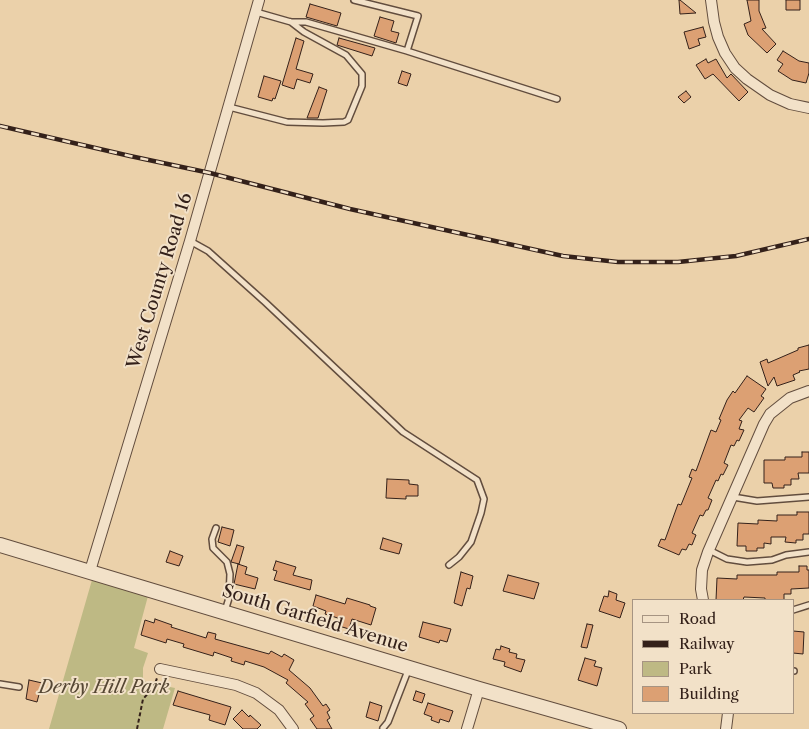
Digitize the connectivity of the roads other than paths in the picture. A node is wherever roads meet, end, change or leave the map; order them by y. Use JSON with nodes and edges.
{"nodes":[{"id":1,"x":259,"y":0,"type":"edge"},
{"id":2,"x":354,"y":0,"type":"edge"},
{"id":3,"x":712,"y":0,"type":"edge"},
{"id":4,"x":256,"y":12,"type":"junction"},
{"id":5,"x":291,"y":22,"type":"junction"},
{"id":6,"x":408,"y":51,"type":"junction"},
{"id":7,"x":557,"y":99,"type":"dead end"},
{"id":8,"x":229,"y":107,"type":"junction"},
{"id":9,"x":809,"y":108,"type":"edge"},
{"id":10,"x":190,"y":241,"type":"junction"},
{"id":11,"x":809,"y":391,"type":"edge"},
{"id":12,"x":732,"y":497,"type":"junction"},
{"id":13,"x":809,"y":497,"type":"edge"},
{"id":14,"x":216,"y":528,"type":"dead end"},
{"id":15,"x":0,"y":545,"type":"edge"},
{"id":16,"x":709,"y":550,"type":"junction"},
{"id":17,"x":809,"y":552,"type":"edge"},
{"id":18,"x":449,"y":565,"type":"dead end"},
{"id":19,"x":90,"y":571,"type":"junction"},
{"id":20,"x":703,"y":599,"type":"edge"},
{"id":21,"x":809,"y":605,"type":"edge"},
{"id":22,"x":794,"y":610,"type":"edge"},
{"id":23,"x":225,"y":612,"type":"junction"},
{"id":24,"x":409,"y":668,"type":"junction"},
{"id":25,"x":160,"y":669,"type":"road end"},
{"id":26,"x":0,"y":684,"type":"edge"},
{"id":27,"x":19,"y":687,"type":"dead end"},
{"id":28,"x":479,"y":688,"type":"junction"},
{"id":29,"x":728,"y":714,"type":"edge"},
{"id":30,"x":383,"y":728,"type":"edge"},
{"id":31,"x":293,"y":729,"type":"edge"},
{"id":32,"x":467,"y":729,"type":"edge"},
{"id":33,"x":620,"y":729,"type":"edge"},
{"id":34,"x":726,"y":729,"type":"edge"}],
"edges":[{"from":1,"to":4,"type":"street","name":"West County Road 16"},
{"from":2,"to":6,"type":"lane"},
{"from":3,"to":9,"type":"street"},
{"from":4,"to":5,"type":"lane"},
{"from":4,"to":8,"type":"street","name":"West County Road 16"},
{"from":5,"to":6,"type":"lane"},
{"from":5,"to":8,"type":"lane"},
{"from":6,"to":7,"type":"lane"},
{"from":8,"to":10,"type":"street","name":"West County Road 16"},
{"from":10,"to":18,"type":"lane"},
{"from":10,"to":19,"type":"street","name":"West County Road 16"},
{"from":11,"to":12,"type":"street"},
{"from":12,"to":13,"type":"lane"},
{"from":12,"to":16,"type":"street"},
{"from":14,"to":23,"type":"lane"},
{"from":15,"to":19,"type":"street","name":"South Garfield Avenue"},
{"from":16,"to":17,"type":"lane"},
{"from":16,"to":20,"type":"street"},
{"from":19,"to":23,"type":"street","name":"South Garfield Avenue"},
{"from":21,"to":22,"type":"lane"},
{"from":23,"to":24,"type":"street","name":"South Garfield Avenue"},
{"from":24,"to":28,"type":"street","name":"South Garfield Avenue"},
{"from":24,"to":30,"type":"lane"},
{"from":25,"to":31,"type":"street"},
{"from":26,"to":27,"type":"lane"},
{"from":28,"to":32,"type":"street"},
{"from":28,"to":33,"type":"street","name":"South Garfield Avenue"},
{"from":29,"to":34,"type":"street"}]}
